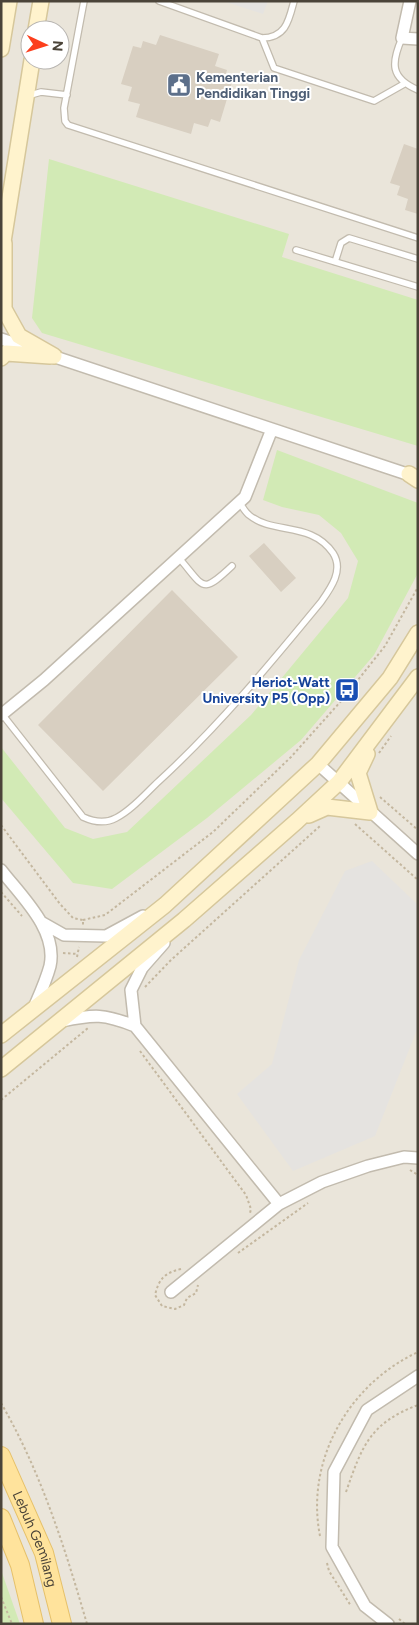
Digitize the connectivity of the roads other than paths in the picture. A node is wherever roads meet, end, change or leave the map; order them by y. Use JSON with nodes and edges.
{"nodes":[{"id":1,"x":9,"y":1,"type":"edge"},
{"id":2,"x":41,"y":1,"type":"edge"},
{"id":3,"x":84,"y":1,"type":"edge"},
{"id":4,"x":159,"y":1,"type":"edge"},
{"id":5,"x":294,"y":1,"type":"edge"},
{"id":6,"x":410,"y":1,"type":"edge"},
{"id":7,"x":38,"y":20,"type":"edge"},
{"id":8,"x":262,"y":38,"type":"junction"},
{"id":9,"x":402,"y":38,"type":"junction"},
{"id":10,"x":418,"y":39,"type":"edge"},
{"id":11,"x":1,"y":48,"type":"edge"},
{"id":12,"x":30,"y":70,"type":"edge"},
{"id":13,"x":404,"y":84,"type":"junction"},
{"id":14,"x":418,"y":90,"type":"edge"},
{"id":15,"x":67,"y":95,"type":"junction"},
{"id":16,"x":26,"y":97,"type":"junction"},
{"id":17,"x":6,"y":190,"type":"edge"},
{"id":18,"x":418,"y":238,"type":"edge"},
{"id":19,"x":3,"y":246,"type":"edge"},
{"id":20,"x":296,"y":250,"type":"dead end"},
{"id":21,"x":418,"y":259,"type":"edge"},
{"id":22,"x":335,"y":262,"type":"junction"},
{"id":23,"x":418,"y":288,"type":"edge"},
{"id":24,"x":1,"y":339,"type":"edge"},
{"id":25,"x":54,"y":356,"type":"junction"},
{"id":26,"x":1,"y":358,"type":"edge"},
{"id":27,"x":272,"y":429,"type":"junction"},
{"id":28,"x":416,"y":477,"type":"edge"},
{"id":29,"x":239,"y":502,"type":"junction"},
{"id":30,"x":179,"y":558,"type":"junction"},
{"id":31,"x":232,"y":566,"type":"dead end"},
{"id":32,"x":418,"y":632,"type":"edge"},
{"id":33,"x":418,"y":677,"type":"edge"},
{"id":34,"x":2,"y":714,"type":"edge"},
{"id":35,"x":377,"y":733,"type":"junction"},
{"id":36,"x":318,"y":764,"type":"junction"},
{"id":37,"x":338,"y":782,"type":"junction"},
{"id":38,"x":370,"y":812,"type":"junction"},
{"id":39,"x":297,"y":821,"type":"junction"},
{"id":40,"x":418,"y":854,"type":"edge"},
{"id":41,"x":1,"y":870,"type":"edge"},
{"id":42,"x":165,"y":905,"type":"junction"},
{"id":43,"x":184,"y":920,"type":"junction"},
{"id":44,"x":41,"y":922,"type":"junction"},
{"id":45,"x":33,"y":1010,"type":"junction"},
{"id":46,"x":62,"y":1021,"type":"junction"},
{"id":47,"x":135,"y":1026,"type":"junction"},
{"id":48,"x":1,"y":1035,"type":"edge"},
{"id":49,"x":1,"y":1069,"type":"edge"},
{"id":50,"x":418,"y":1158,"type":"edge"},
{"id":51,"x":279,"y":1204,"type":"junction"},
{"id":52,"x":172,"y":1292,"type":"dead end"},
{"id":53,"x":418,"y":1376,"type":"edge"},
{"id":54,"x":1,"y":1456,"type":"edge"},
{"id":55,"x":1,"y":1518,"type":"edge"},
{"id":56,"x":393,"y":1621,"type":"edge"},
{"id":57,"x":34,"y":1624,"type":"edge"},
{"id":58,"x":62,"y":1624,"type":"edge"}],
"edges":[{"from":1,"to":11,"type":"street"},
{"from":2,"to":7,"type":"street"},
{"from":3,"to":15,"type":"lane"},
{"from":4,"to":8,"type":"lane"},
{"from":5,"to":8,"type":"lane"},
{"from":6,"to":9,"type":"street"},
{"from":8,"to":13,"type":"lane"},
{"from":9,"to":10,"type":"street"},
{"from":9,"to":13,"type":"lane"},
{"from":12,"to":16,"type":"street"},
{"from":13,"to":14,"type":"lane"},
{"from":15,"to":16,"type":"lane"},
{"from":15,"to":18,"type":"lane"},
{"from":16,"to":17,"type":"street"},
{"from":17,"to":19,"type":"street"},
{"from":19,"to":25,"type":"street"},
{"from":20,"to":22,"type":"lane"},
{"from":21,"to":22,"type":"lane"},
{"from":22,"to":23,"type":"lane"},
{"from":24,"to":25,"type":"street"},
{"from":25,"to":26,"type":"street"},
{"from":25,"to":27,"type":"street"},
{"from":27,"to":28,"type":"street"},
{"from":27,"to":29,"type":"street"},
{"from":29,"to":30,"type":"street"},
{"from":29,"to":34,"type":"lane"},
{"from":30,"to":31,"type":"lane"},
{"from":30,"to":34,"type":"street"},
{"from":32,"to":36,"type":"street"},
{"from":33,"to":35,"type":"street"},
{"from":35,"to":37,"type":"street"},
{"from":35,"to":38,"type":"street"},
{"from":36,"to":37,"type":"street"},
{"from":36,"to":42,"type":"street"},
{"from":37,"to":38,"type":"street"},
{"from":37,"to":39,"type":"street"},
{"from":38,"to":39,"type":"street"},
{"from":38,"to":40,"type":"street"},
{"from":39,"to":43,"type":"street"},
{"from":41,"to":44,"type":"street"},
{"from":42,"to":44,"type":"street"},
{"from":42,"to":45,"type":"street"},
{"from":43,"to":46,"type":"street"},
{"from":43,"to":47,"type":"street"},
{"from":44,"to":45,"type":"street"},
{"from":45,"to":48,"type":"street"},
{"from":46,"to":47,"type":"street"},
{"from":46,"to":49,"type":"street"},
{"from":47,"to":51,"type":"street"},
{"from":50,"to":51,"type":"street"},
{"from":51,"to":52,"type":"street"},
{"from":53,"to":56,"type":"street"},
{"from":54,"to":58,"type":"main road","name":"Lebuh Gemilang"},
{"from":55,"to":57,"type":"main road","name":"Lebuh Gemilang"}]}
